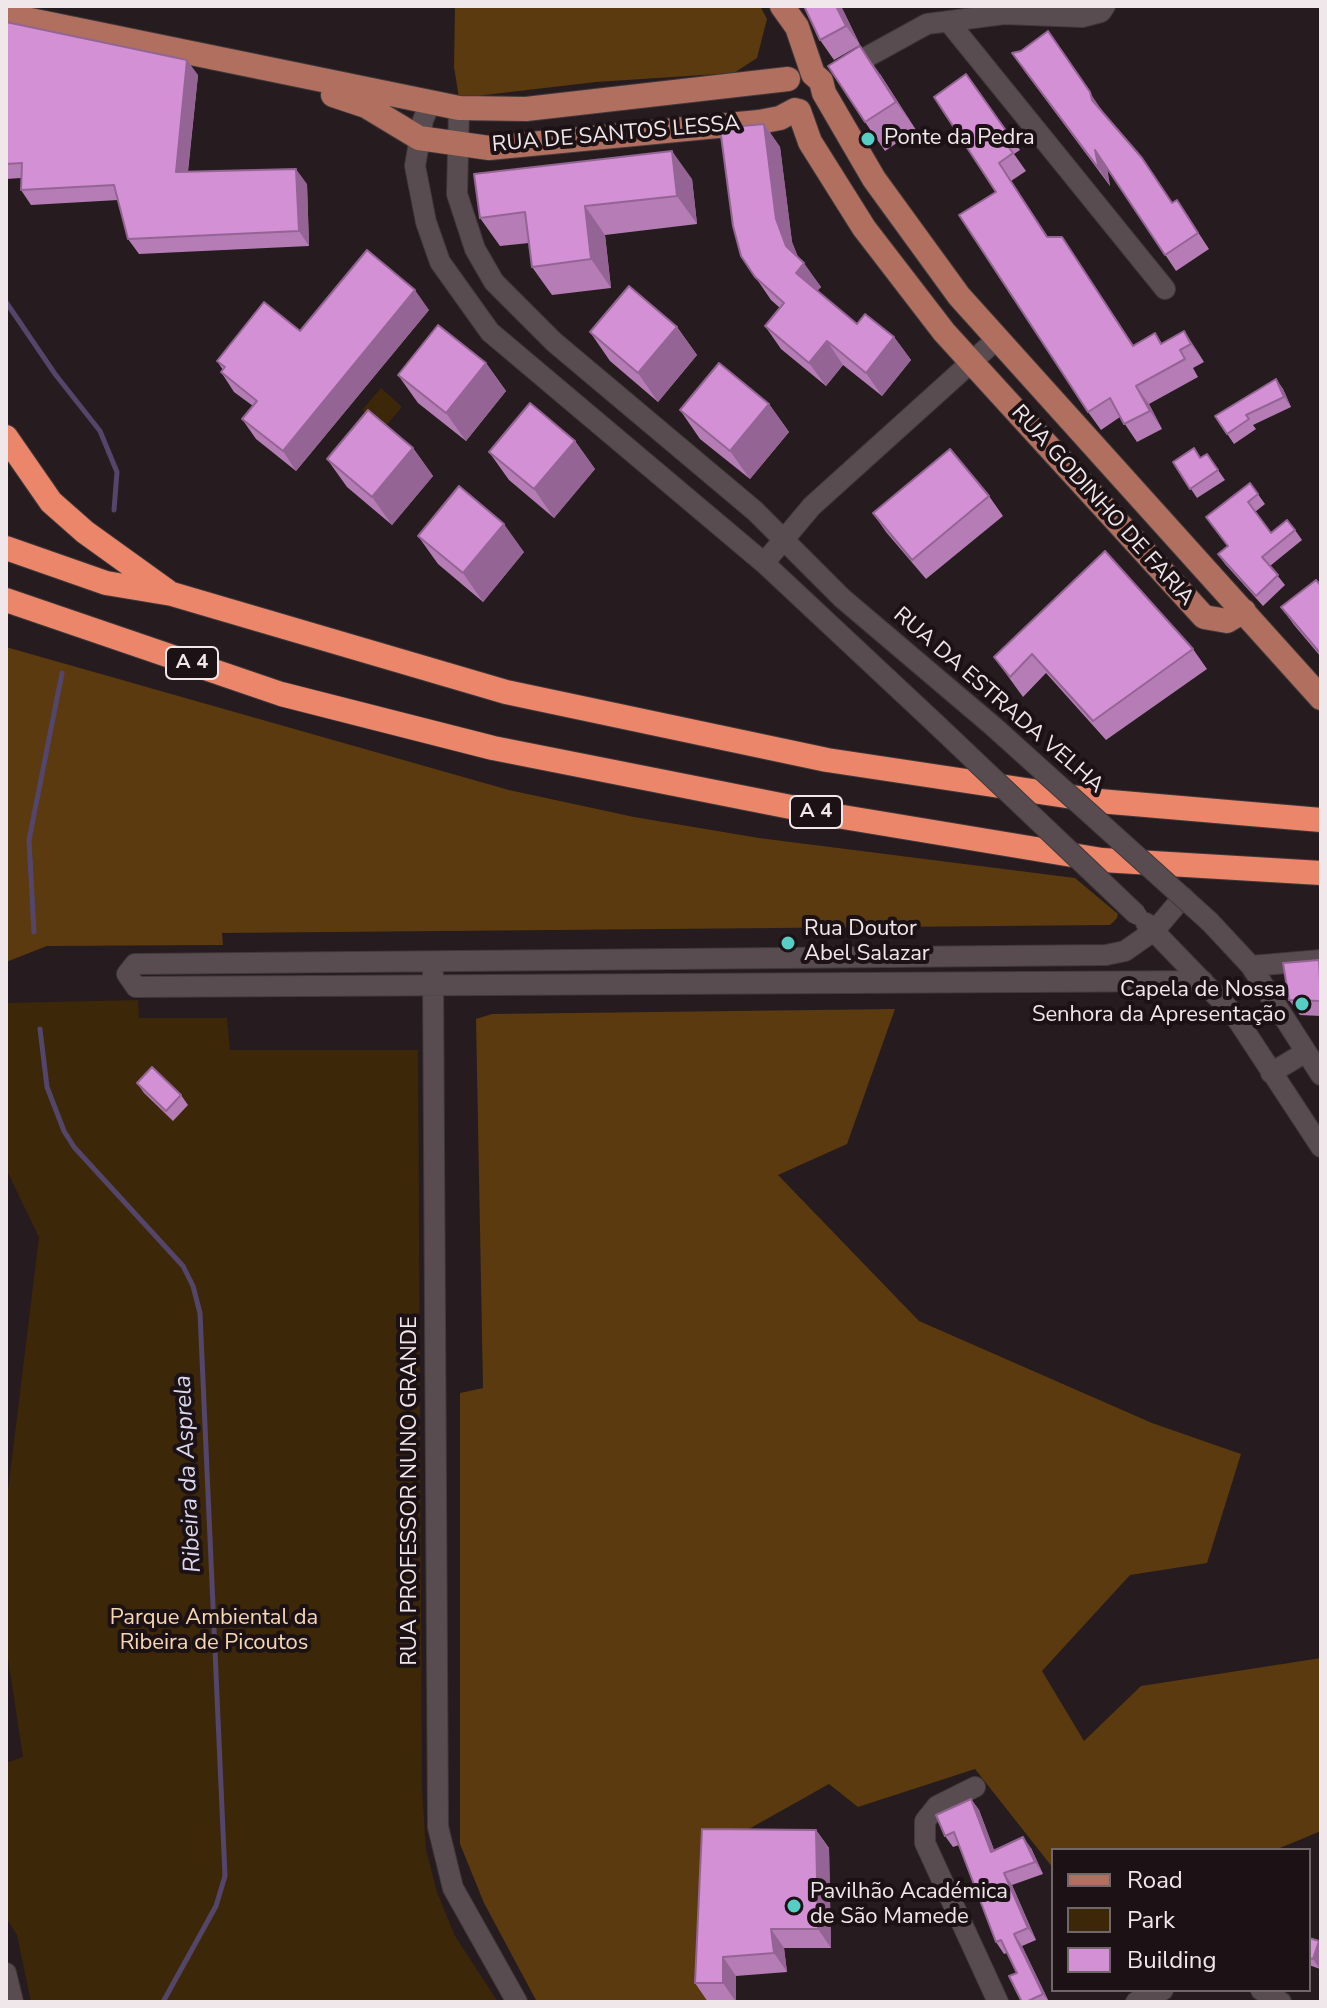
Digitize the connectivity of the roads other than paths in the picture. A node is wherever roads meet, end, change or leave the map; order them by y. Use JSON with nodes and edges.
{"nodes":[{"id":1,"x":1105,"y":6,"type":"edge"},
{"id":2,"x":1071,"y":11,"type":"edge"},
{"id":3,"x":786,"y":12,"type":"edge"},
{"id":4,"x":6,"y":15,"type":"edge"},
{"id":5,"x":922,"y":15,"type":"edge"},
{"id":6,"x":948,"y":21,"type":"junction"},
{"id":7,"x":308,"y":78,"type":"junction"},
{"id":8,"x":808,"y":80,"type":"junction"},
{"id":9,"x":430,"y":104,"type":"junction"},
{"id":10,"x":459,"y":108,"type":"junction"},
{"id":11,"x":797,"y":110,"type":"junction"},
{"id":12,"x":419,"y":138,"type":"junction"},
{"id":13,"x":459,"y":146,"type":"junction"},
{"id":14,"x":1165,"y":289,"type":"dead end"},
{"id":15,"x":997,"y":339,"type":"junction"},
{"id":16,"x":970,"y":362,"type":"junction"},
{"id":17,"x":585,"y":367,"type":"junction"},
{"id":18,"x":562,"y":395,"type":"junction"},
{"id":19,"x":6,"y":437,"type":"edge"},
{"id":20,"x":784,"y":538,"type":"junction"},
{"id":21,"x":6,"y":548,"type":"edge"},
{"id":22,"x":764,"y":563,"type":"junction"},
{"id":23,"x":172,"y":594,"type":"junction"},
{"id":24,"x":6,"y":600,"type":"edge"},
{"id":25,"x":1244,"y":611,"type":"junction"},
{"id":26,"x":1321,"y":698,"type":"edge"},
{"id":27,"x":1321,"y":820,"type":"edge"},
{"id":28,"x":1321,"y":873,"type":"edge"},
{"id":29,"x":1183,"y":897,"type":"junction"},
{"id":30,"x":1160,"y":925,"type":"junction"},
{"id":31,"x":1321,"y":960,"type":"edge"},
{"id":32,"x":432,"y":961,"type":"junction"},
{"id":33,"x":1251,"y":966,"type":"junction"},
{"id":34,"x":1203,"y":981,"type":"junction"},
{"id":35,"x":433,"y":984,"type":"junction"},
{"id":36,"x":1306,"y":1052,"type":"junction"},
{"id":37,"x":1271,"y":1073,"type":"junction"},
{"id":38,"x":1321,"y":1075,"type":"edge"},
{"id":39,"x":1321,"y":1147,"type":"edge"},
{"id":40,"x":975,"y":1787,"type":"dead end"},
{"id":41,"x":6,"y":1973,"type":"edge"},
{"id":42,"x":1158,"y":1992,"type":"edge"},
{"id":43,"x":13,"y":2002,"type":"edge"},
{"id":44,"x":517,"y":2002,"type":"edge"},
{"id":45,"x":998,"y":2002,"type":"edge"},
{"id":46,"x":1136,"y":2002,"type":"edge"}],
"edges":[{"from":1,"to":2,"type":"street"},
{"from":2,"to":6,"type":"street"},
{"from":3,"to":8,"type":"main road","name":"RUA GODINHO DE FARIA"},
{"from":4,"to":7,"type":"main road","name":"RUA DE SANTOS LESSA"},
{"from":5,"to":6,"type":"street"},
{"from":5,"to":8,"type":"street"},
{"from":6,"to":14,"type":"street"},
{"from":7,"to":9,"type":"main road","name":"RUA DE SANTOS LESSA"},
{"from":7,"to":12,"type":"main road","name":"RUA DE SANTOS LESSA"},
{"from":8,"to":10,"type":"main road","name":"RUA DE SANTOS LESSA"},
{"from":8,"to":11,"type":"main road","name":"RUA GODINHO DE FARIA"},
{"from":8,"to":11,"type":"main road"},
{"from":8,"to":15,"type":"main road","name":"RUA GODINHO DE FARIA"},
{"from":9,"to":10,"type":"main road","name":"RUA DE SANTOS LESSA"},
{"from":9,"to":12,"type":"street"},
{"from":10,"to":13,"type":"street","name":"RUA DA ESTRADA VELHA"},
{"from":11,"to":13,"type":"main road","name":"RUA DE SANTOS LESSA"},
{"from":11,"to":16,"type":"main road","name":"RUA GODINHO DE FARIA"},
{"from":12,"to":13,"type":"main road","name":"RUA DE SANTOS LESSA"},
{"from":12,"to":18,"type":"street"},
{"from":13,"to":17,"type":"street","name":"RUA DA ESTRADA VELHA"},
{"from":15,"to":16,"type":"street"},
{"from":15,"to":25,"type":"main road","name":"RUA GODINHO DE FARIA"},
{"from":16,"to":20,"type":"street"},
{"from":16,"to":25,"type":"main road","name":"RUA GODINHO DE FARIA"},
{"from":17,"to":18,"type":"street"},
{"from":17,"to":20,"type":"street","name":"RUA DA ESTRADA VELHA"},
{"from":18,"to":22,"type":"street"},
{"from":19,"to":23,"type":"highway"},
{"from":20,"to":22,"type":"street"},
{"from":20,"to":29,"type":"street","name":"RUA DA ESTRADA VELHA","bridge":true},
{"from":21,"to":23,"type":"highway","number":"A 4"},
{"from":22,"to":30,"type":"street","bridge":true},
{"from":23,"to":27,"type":"highway","number":"A 4"},
{"from":24,"to":28,"type":"highway","number":"A 4"},
{"from":25,"to":26,"type":"main road","name":"RUA GODINHO DE FARIA"},
{"from":29,"to":30,"type":"street"},
{"from":29,"to":33,"type":"street","name":"RUA DA ESTRADA VELHA","bridge":true},
{"from":30,"to":32,"type":"street"},
{"from":30,"to":34,"type":"street"},
{"from":31,"to":33,"type":"street"},
{"from":32,"to":35,"type":"street","name":"RUA PROFESSOR NUNO GRANDE"},
{"from":32,"to":35,"type":"street"},
{"from":33,"to":36,"type":"street","name":"RUA DA ESTRADA VELHA"},
{"from":34,"to":35,"type":"street"},
{"from":34,"to":37,"type":"street"},
{"from":35,"to":44,"type":"street","name":"RUA PROFESSOR NUNO GRANDE"},
{"from":36,"to":37,"type":"street"},
{"from":36,"to":38,"type":"street","name":"RUA DA ESTRADA VELHA"},
{"from":37,"to":39,"type":"street"},
{"from":40,"to":45,"type":"street"},
{"from":41,"to":43,"type":"street"},
{"from":42,"to":46,"type":"street"}]}
